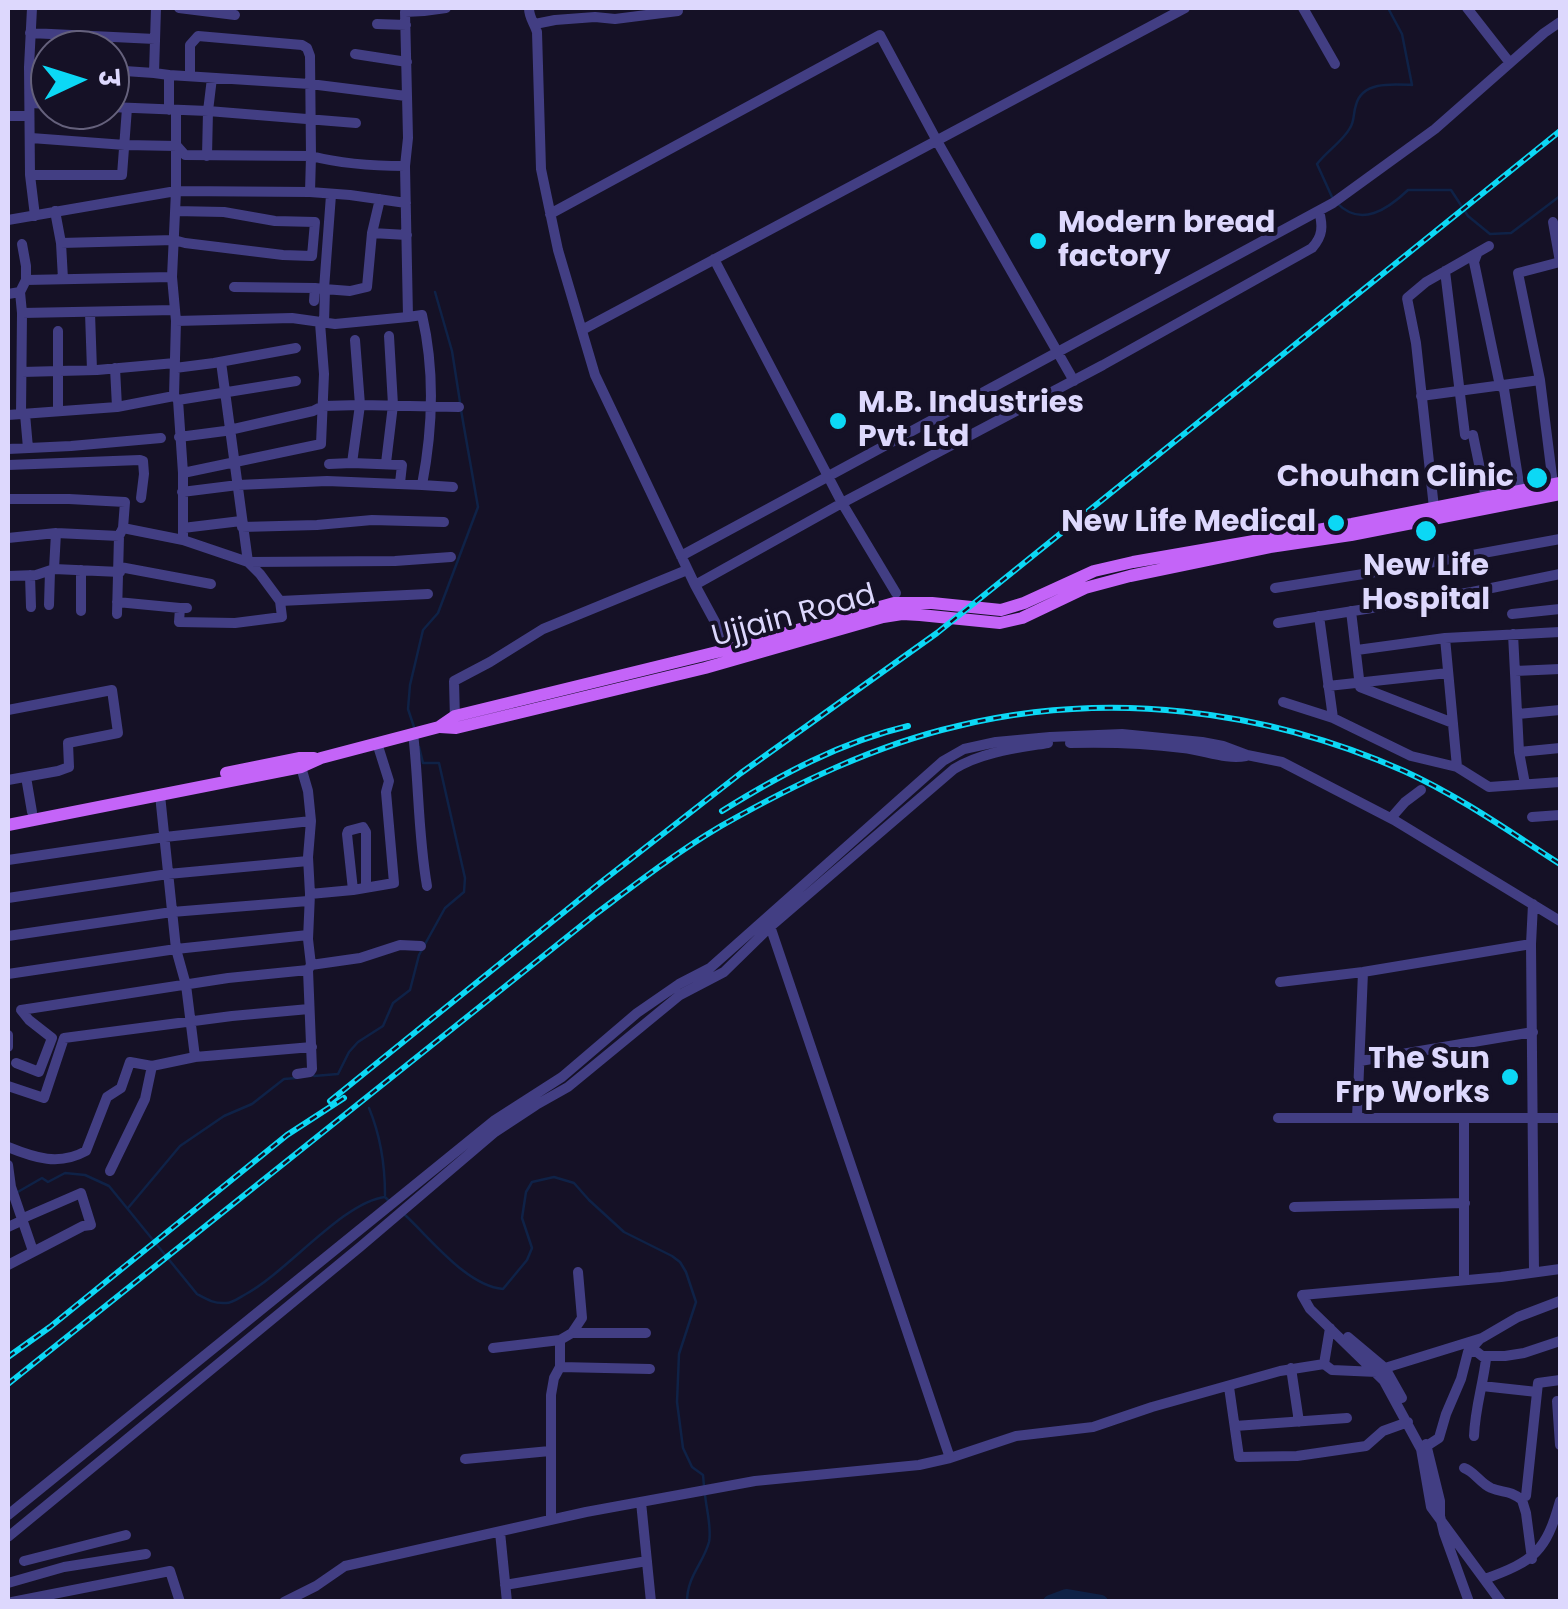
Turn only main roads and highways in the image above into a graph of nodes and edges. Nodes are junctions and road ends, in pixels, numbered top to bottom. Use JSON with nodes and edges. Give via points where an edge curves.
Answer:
{"nodes":[{"id":1,"x":1558,"y":487,"type":"edge"},
{"id":2,"x":1317,"y":535,"type":"junction"},
{"id":3,"x":1176,"y":559,"type":"junction"},
{"id":4,"x":463,"y":720,"type":"junction"},
{"id":5,"x":322,"y":758,"type":"junction"},
{"id":6,"x":8,"y":817,"type":"edge"},
{"id":7,"x":8,"y":826,"type":"edge"}],
"edges":[{"from":1,"to":2,"type":"main road","name":"Ujjain Road"},
{"from":1,"to":2,"type":"main road","name":"Ujjain Road"},
{"from":2,"to":3,"type":"main road","name":"Ujjain Road"},
{"from":2,"to":3,"type":"main road","name":"Ujjain Road","via":[[1290,533]]},
{"from":3,"to":4,"type":"main road","via":[[1094,572],[1013,608],[894,604]]},
{"from":3,"to":4,"type":"main road","name":"Ujjain Road","via":[[1000,623],[902,614],[684,673]]},
{"from":4,"to":5,"type":"main road"},
{"from":5,"to":6,"type":"main road"},
{"from":5,"to":7,"type":"main road"}]}
